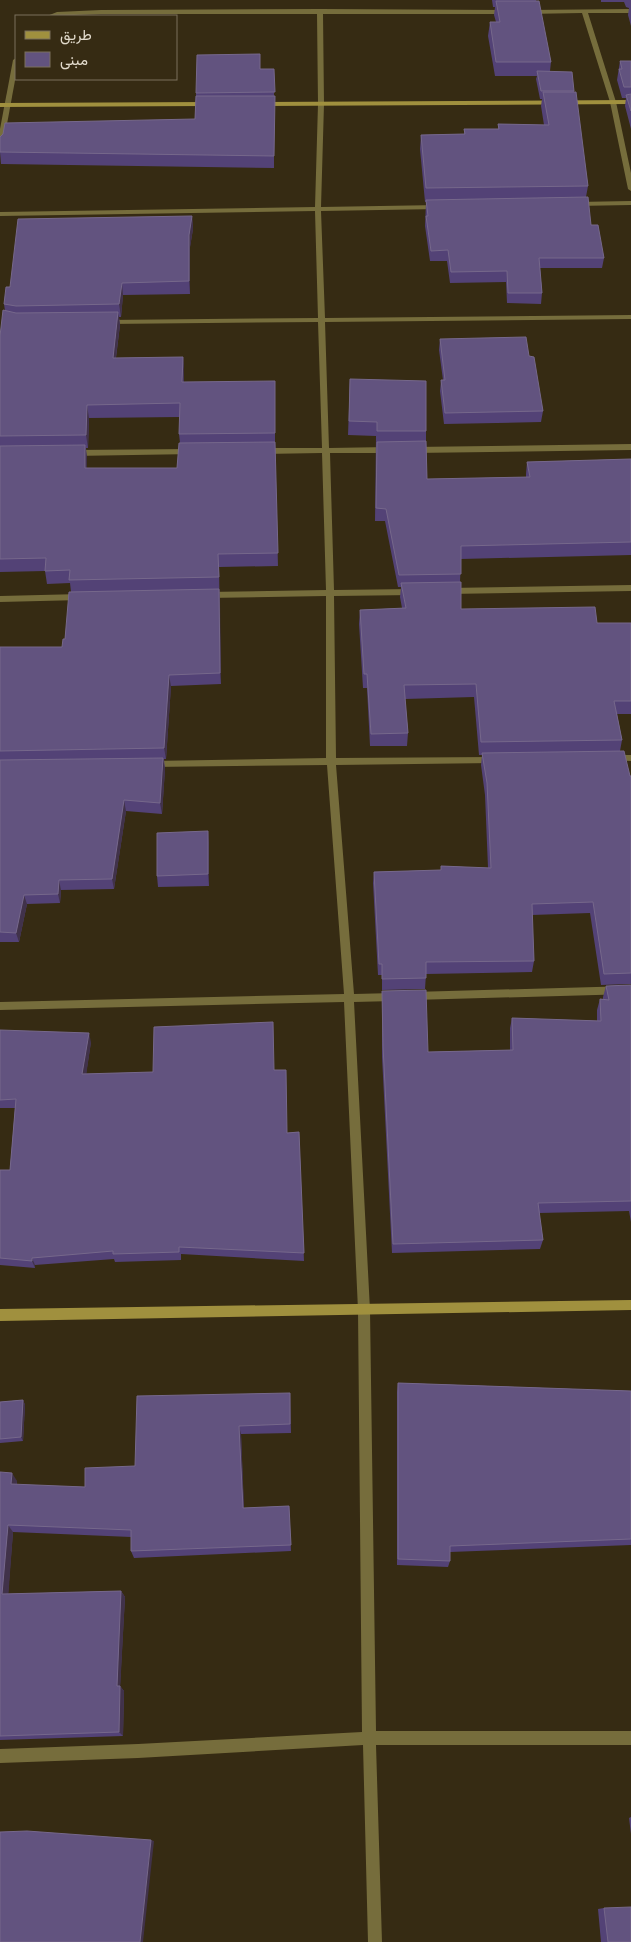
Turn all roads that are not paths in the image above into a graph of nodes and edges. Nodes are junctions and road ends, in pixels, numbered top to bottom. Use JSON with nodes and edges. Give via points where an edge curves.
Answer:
{"nodes":[{"id":1,"x":320,"y":11,"type":"junction"},
{"id":2,"x":631,"y":11,"type":"edge"},
{"id":3,"x":511,"y":12,"type":"edge"},
{"id":4,"x":520,"y":12,"type":"edge"},
{"id":5,"x":585,"y":12,"type":"junction"},
{"id":6,"x":54,"y":15,"type":"edge"},
{"id":7,"x":15,"y":64,"type":"edge"},
{"id":8,"x":613,"y":102,"type":"junction"},
{"id":9,"x":631,"y":102,"type":"edge"},
{"id":10,"x":213,"y":104,"type":"edge"},
{"id":11,"x":252,"y":104,"type":"edge"},
{"id":12,"x":321,"y":104,"type":"junction"},
{"id":13,"x":4,"y":105,"type":"edge"},
{"id":14,"x":0,"y":146,"type":"edge"},
{"id":15,"x":631,"y":189,"type":"edge"},
{"id":16,"x":631,"y":203,"type":"edge"},
{"id":17,"x":572,"y":204,"type":"edge"},
{"id":18,"x":445,"y":207,"type":"edge"},
{"id":19,"x":318,"y":209,"type":"junction"},
{"id":20,"x":0,"y":214,"type":"edge"},
{"id":21,"x":631,"y":317,"type":"edge"},
{"id":22,"x":322,"y":321,"type":"junction"},
{"id":23,"x":97,"y":322,"type":"edge"},
{"id":24,"x":631,"y":447,"type":"edge"},
{"id":25,"x":395,"y":450,"type":"edge"},
{"id":26,"x":405,"y":450,"type":"edge"},
{"id":27,"x":257,"y":451,"type":"edge"},
{"id":28,"x":326,"y":451,"type":"junction"},
{"id":29,"x":198,"y":452,"type":"edge"},
{"id":30,"x":59,"y":453,"type":"edge"},
{"id":31,"x":631,"y":588,"type":"edge"},
{"id":32,"x":427,"y":592,"type":"edge"},
{"id":33,"x":437,"y":592,"type":"edge"},
{"id":34,"x":330,"y":593,"type":"junction"},
{"id":35,"x":200,"y":595,"type":"edge"},
{"id":36,"x":90,"y":597,"type":"edge"},
{"id":37,"x":0,"y":599,"type":"edge"},
{"id":38,"x":602,"y":758,"type":"edge"},
{"id":39,"x":631,"y":758,"type":"edge"},
{"id":40,"x":505,"y":760,"type":"edge"},
{"id":41,"x":331,"y":762,"type":"junction"},
{"id":42,"x":136,"y":764,"type":"edge"},
{"id":43,"x":631,"y":990,"type":"edge"},
{"id":44,"x":349,"y":998,"type":"junction"},
{"id":45,"x":0,"y":1006,"type":"edge"},
{"id":46,"x":631,"y":1305,"type":"edge"},
{"id":47,"x":364,"y":1310,"type":"junction"},
{"id":48,"x":0,"y":1315,"type":"edge"},
{"id":49,"x":369,"y":1738,"type":"junction"},
{"id":50,"x":631,"y":1738,"type":"edge"},
{"id":51,"x":0,"y":1756,"type":"edge"},
{"id":52,"x":375,"y":1942,"type":"edge"}],
"edges":[{"from":1,"to":3,"type":"street","via":[[464,9]]},
{"from":1,"to":6,"type":"street"},
{"from":1,"to":12,"type":"street"},
{"from":2,"to":5,"type":"street"},
{"from":4,"to":5,"type":"street"},
{"from":5,"to":8,"type":"street"},
{"from":7,"to":13,"type":"street"},
{"from":8,"to":9,"type":"street"},
{"from":8,"to":12,"type":"street"},
{"from":8,"to":15,"type":"street"},
{"from":10,"to":13,"type":"street"},
{"from":11,"to":12,"type":"street"},
{"from":12,"to":19,"type":"street"},
{"from":13,"to":14,"type":"street"},
{"from":16,"to":17,"type":"street"},
{"from":18,"to":19,"type":"street"},
{"from":19,"to":20,"type":"street"},
{"from":19,"to":22,"type":"street"},
{"from":21,"to":22,"type":"street"},
{"from":22,"to":23,"type":"street"},
{"from":22,"to":28,"type":"street"},
{"from":24,"to":26,"type":"street"},
{"from":25,"to":28,"type":"street"},
{"from":27,"to":28,"type":"street"},
{"from":28,"to":34,"type":"street"},
{"from":29,"to":30,"type":"street"},
{"from":31,"to":33,"type":"street"},
{"from":32,"to":34,"type":"street"},
{"from":34,"to":35,"type":"street"},
{"from":34,"to":41,"type":"street"},
{"from":36,"to":37,"type":"street"},
{"from":38,"to":39,"type":"street"},
{"from":40,"to":41,"type":"street"},
{"from":41,"to":42,"type":"street"},
{"from":41,"to":44,"type":"street"},
{"from":43,"to":44,"type":"street"},
{"from":44,"to":45,"type":"street"},
{"from":44,"to":47,"type":"street"},
{"from":46,"to":47,"type":"street"},
{"from":47,"to":48,"type":"street"},
{"from":47,"to":49,"type":"street"},
{"from":49,"to":50,"type":"street"},
{"from":49,"to":51,"type":"street"},
{"from":49,"to":52,"type":"street"}]}
